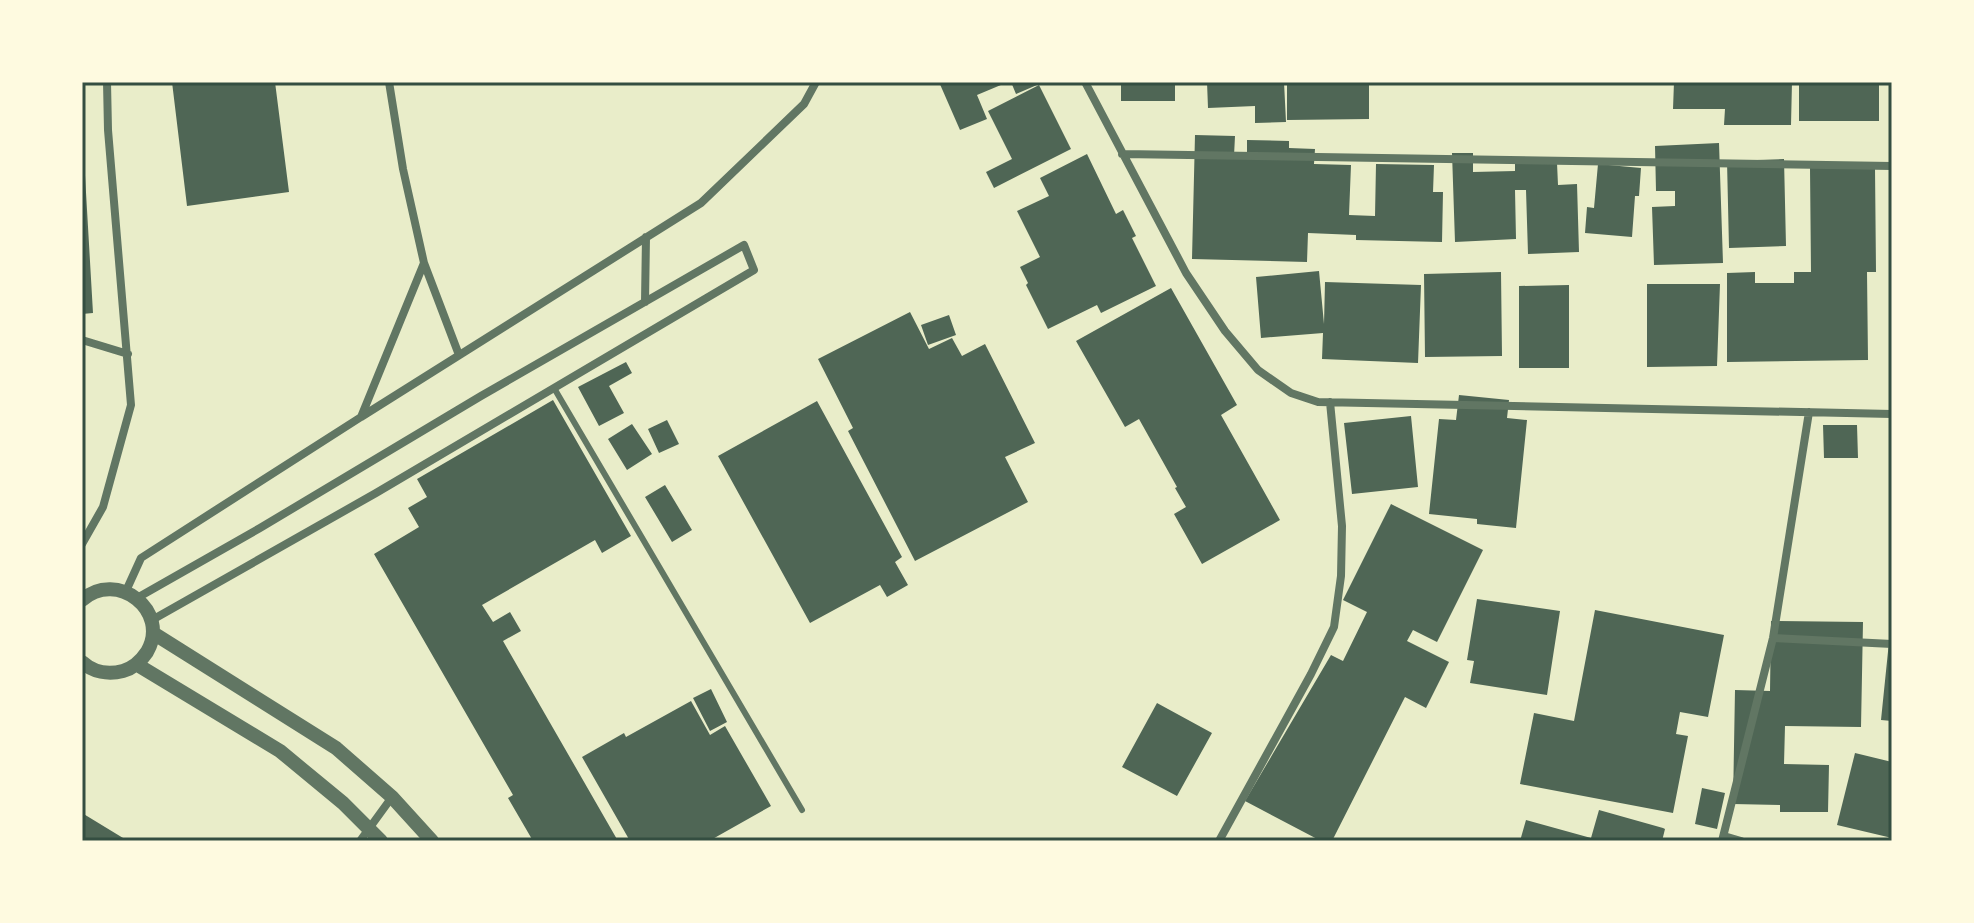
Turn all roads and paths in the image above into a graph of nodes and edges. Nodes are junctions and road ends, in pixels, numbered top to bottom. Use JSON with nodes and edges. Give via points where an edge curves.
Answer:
{"nodes":[{"id":1,"x":107,"y":82,"type":"edge"},
{"id":2,"x":389,"y":82,"type":"edge"},
{"id":3,"x":816,"y":82,"type":"edge"},
{"id":4,"x":1085,"y":82,"type":"edge"},
{"id":5,"x":1122,"y":154,"type":"junction"},
{"id":6,"x":1892,"y":166,"type":"edge"},
{"id":7,"x":646,"y":237,"type":"junction"},
{"id":8,"x":424,"y":263,"type":"junction"},
{"id":9,"x":645,"y":302,"type":"junction"},
{"id":10,"x":82,"y":340,"type":"edge"},
{"id":11,"x":128,"y":354,"type":"junction"},
{"id":12,"x":459,"y":355,"type":"junction"},
{"id":13,"x":554,"y":388,"type":"junction"},
{"id":14,"x":1330,"y":402,"type":"junction"},
{"id":15,"x":1809,"y":412,"type":"junction"},
{"id":16,"x":1892,"y":414,"type":"edge"},
{"id":17,"x":361,"y":417,"type":"junction"},
{"id":18,"x":82,"y":544,"type":"edge"},
{"id":19,"x":132,"y":594,"type":"junction"},
{"id":20,"x":84,"y":596,"type":"edge"},
{"id":21,"x":152,"y":626,"type":"junction"},
{"id":22,"x":1773,"y":638,"type":"junction"},
{"id":23,"x":1892,"y":644,"type":"edge"},
{"id":24,"x":82,"y":662,"type":"edge"},
{"id":25,"x":136,"y":664,"type":"junction"},
{"id":26,"x":392,"y":797,"type":"junction"},
{"id":27,"x":802,"y":810,"type":"dead end"},
{"id":28,"x":365,"y":835,"type":"edge"},
{"id":29,"x":1723,"y":839,"type":"edge"},
{"id":30,"x":381,"y":841,"type":"edge"},
{"id":31,"x":432,"y":841,"type":"edge"},
{"id":32,"x":1219,"y":841,"type":"edge"},
{"id":33,"x":1741,"y":841,"type":"edge"}],
"edges":[{"from":1,"to":11,"type":"street"},
{"from":2,"to":8,"type":"street"},
{"from":3,"to":7,"type":"street","via":[[804,104],[701,203]]},
{"from":4,"to":5,"type":"street"},
{"from":5,"to":6,"type":"street"},
{"from":5,"to":14,"type":"street","via":[[1186,273],[1225,331],[1258,370],[1291,393]]},
{"from":7,"to":9,"type":"street"},
{"from":7,"to":12,"type":"street"},
{"from":8,"to":12,"type":"street"},
{"from":8,"to":17,"type":"street"},
{"from":9,"to":13,"type":"street","via":[[744,245],[754,270]]},
{"from":9,"to":19,"type":"street","via":[[260,528]]},
{"from":10,"to":11,"type":"street"},
{"from":11,"to":18,"type":"street","via":[[131,405],[103,507]]},
{"from":12,"to":17,"type":"street"},
{"from":13,"to":21,"type":"street"},
{"from":13,"to":27,"type":"lane"},
{"from":14,"to":15,"type":"street"},
{"from":14,"to":32,"type":"street","via":[[1342,526],[1334,627]]},
{"from":15,"to":16,"type":"street"},
{"from":15,"to":22,"type":"street"},
{"from":17,"to":19,"type":"street","via":[[141,558]]},
{"from":19,"to":20,"type":"street","via":[[113,588]]},
{"from":19,"to":21,"type":"street","via":[[146,607]]},
{"from":21,"to":25,"type":"street","via":[[150,647]]},
{"from":21,"to":26,"type":"street","via":[[336,748]]},
{"from":22,"to":23,"type":"street"},
{"from":22,"to":29,"type":"street"},
{"from":24,"to":25,"type":"street","via":[[116,673]]},
{"from":25,"to":28,"type":"street","via":[[280,751],[343,803]]},
{"from":26,"to":28,"type":"street"},
{"from":26,"to":31,"type":"street"},
{"from":28,"to":30,"type":"street"},
{"from":29,"to":33,"type":"street"}]}
